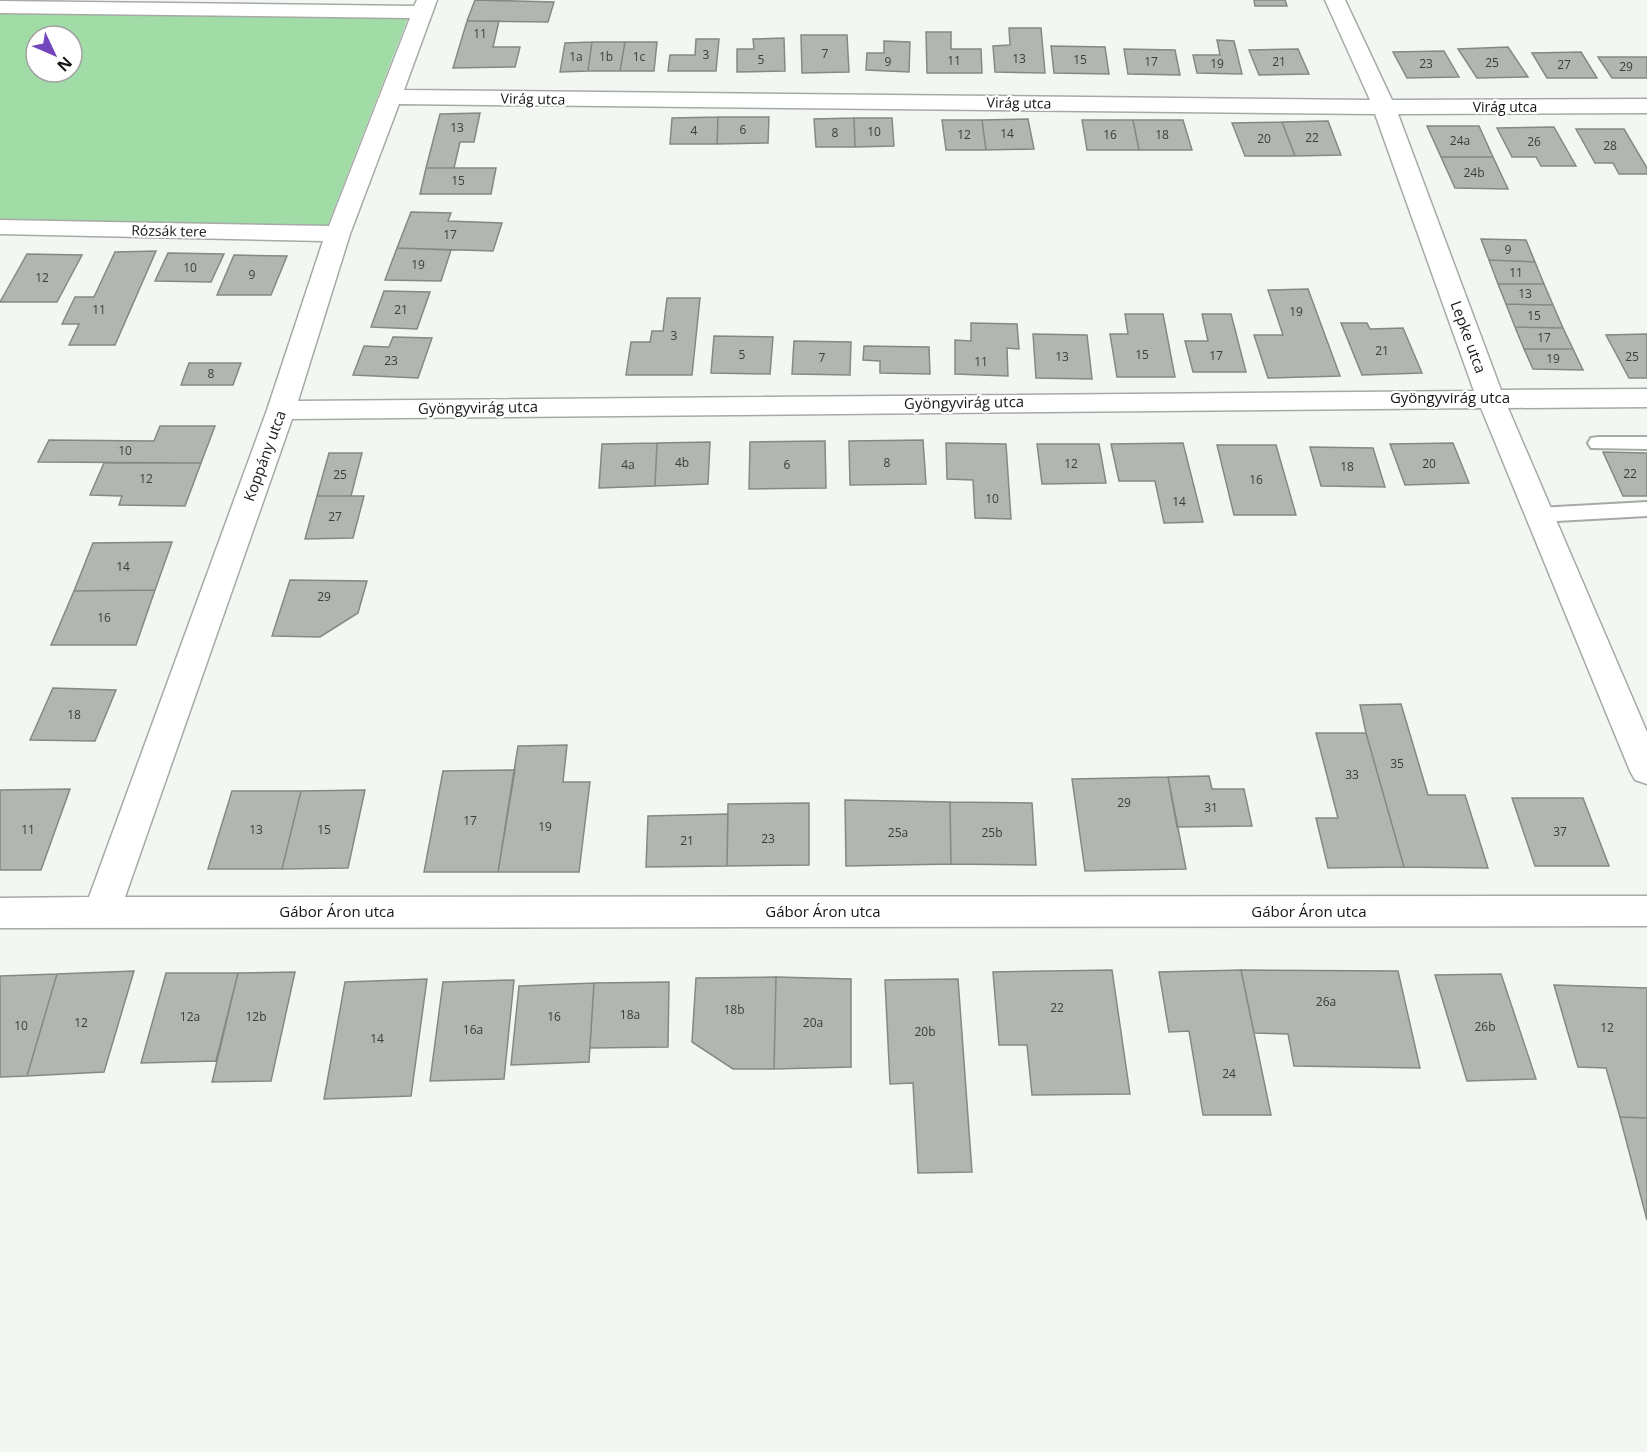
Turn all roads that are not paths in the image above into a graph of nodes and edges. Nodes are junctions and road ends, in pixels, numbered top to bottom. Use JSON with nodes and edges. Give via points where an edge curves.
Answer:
{"nodes":[{"id":1,"x":1335,"y":0,"type":"edge"},
{"id":2,"x":425,"y":6,"type":"edge"},
{"id":3,"x":0,"y":7,"type":"edge"},
{"id":4,"x":392,"y":97,"type":"junction"},
{"id":5,"x":1647,"y":106,"type":"edge"},
{"id":6,"x":1384,"y":107,"type":"junction"},
{"id":7,"x":0,"y":227,"type":"edge"},
{"id":8,"x":338,"y":234,"type":"junction"},
{"id":9,"x":1490,"y":398,"type":"junction"},
{"id":10,"x":1647,"y":399,"type":"edge"},
{"id":11,"x":281,"y":410,"type":"junction"},
{"id":12,"x":1598,"y":442,"type":"dead end"},
{"id":13,"x":1647,"y":443,"type":"edge"},
{"id":14,"x":1647,"y":509,"type":"edge"},
{"id":15,"x":1538,"y":515,"type":"junction"},
{"id":16,"x":1647,"y":771,"type":"edge"},
{"id":17,"x":102,"y":912,"type":"junction"},
{"id":18,"x":1647,"y":912,"type":"edge"},
{"id":19,"x":0,"y":913,"type":"edge"}],
"edges":[{"from":1,"to":6,"type":"street","name":"Lepke utca"},
{"from":2,"to":3,"type":"street"},
{"from":2,"to":4,"type":"street","name":"Koppány utca"},
{"from":4,"to":6,"type":"street","name":"Virág utca"},
{"from":4,"to":8,"type":"street","name":"Koppány utca"},
{"from":5,"to":6,"type":"street","name":"Virág utca"},
{"from":6,"to":9,"type":"street","name":"Lepke utca"},
{"from":7,"to":8,"type":"street","name":"Rózsák tere"},
{"from":8,"to":11,"type":"street","name":"Koppány utca"},
{"from":9,"to":10,"type":"street","name":"Gyöngyvirág utca"},
{"from":9,"to":11,"type":"street","name":"Gyöngyvirág utca"},
{"from":9,"to":15,"type":"street","name":"Lepke utca"},
{"from":11,"to":17,"type":"street","name":"Koppány utca"},
{"from":12,"to":13,"type":"lane"},
{"from":14,"to":15,"type":"lane"},
{"from":15,"to":16,"type":"street","name":"Lepke utca"},
{"from":17,"to":18,"type":"street","name":"Gábor Áron utca"},
{"from":17,"to":19,"type":"street","name":"Gábor Áron utca"}]}
